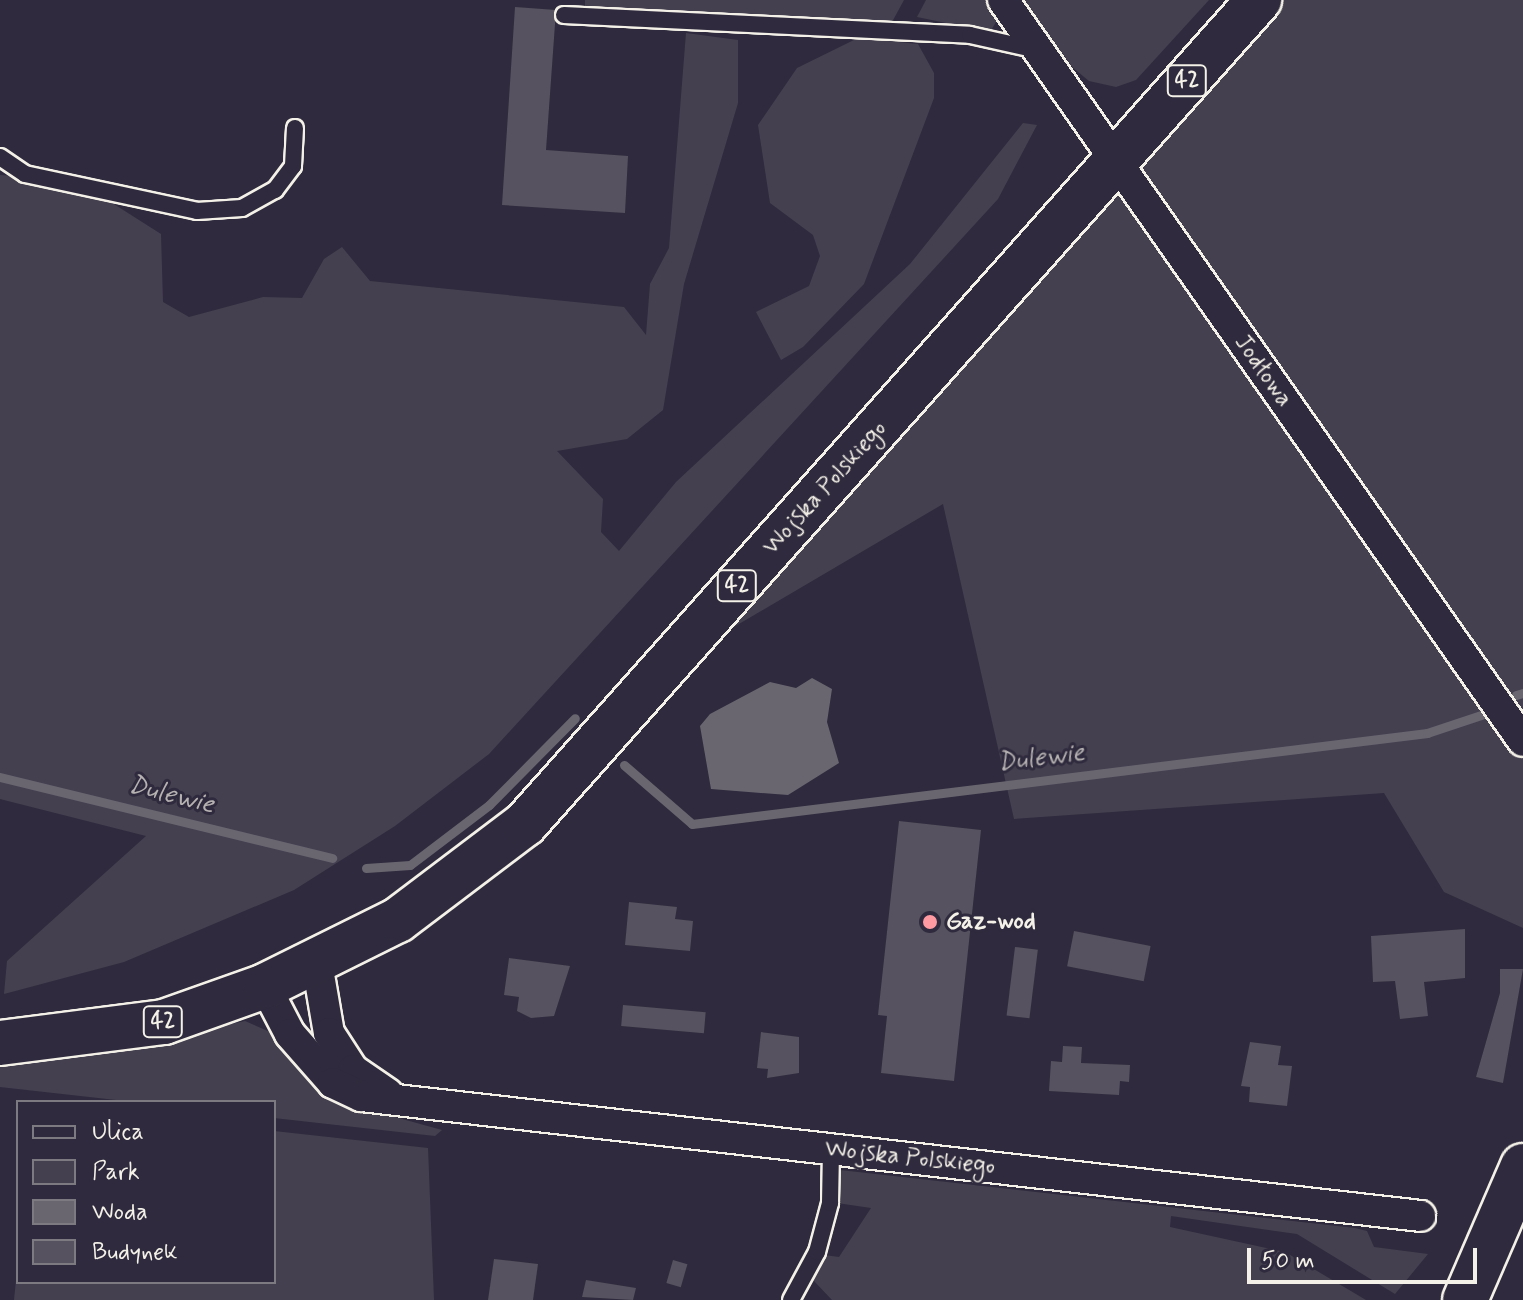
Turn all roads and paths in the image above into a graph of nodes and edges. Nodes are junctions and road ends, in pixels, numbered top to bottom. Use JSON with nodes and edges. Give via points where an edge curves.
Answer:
{"nodes":[{"id":1,"x":1003,"y":0,"type":"edge"},
{"id":2,"x":1259,"y":0,"type":"edge"},
{"id":3,"x":571,"y":10,"type":"edge"},
{"id":4,"x":1039,"y":51,"type":"junction"},
{"id":5,"x":295,"y":128,"type":"dead end"},
{"id":6,"x":0,"y":157,"type":"edge"},
{"id":7,"x":1116,"y":162,"type":"junction"},
{"id":8,"x":1523,"y":741,"type":"edge"},
{"id":9,"x":317,"y":963,"type":"junction"},
{"id":10,"x":265,"y":986,"type":"junction"},
{"id":11,"x":0,"y":1043,"type":"edge"},
{"id":12,"x":399,"y":1101,"type":"junction"},
{"id":13,"x":831,"y":1150,"type":"junction"},
{"id":14,"x":1523,"y":1166,"type":"edge"},
{"id":15,"x":1420,"y":1216,"type":"dead end"},
{"id":16,"x":791,"y":1300,"type":"edge"},
{"id":17,"x":1465,"y":1300,"type":"edge"}],
"edges":[{"from":1,"to":4,"type":"street","name":"Jodłowa"},
{"from":2,"to":7,"type":"main road","name":"Wojska Polskiego","number":"42"},
{"from":3,"to":4,"type":"lane","via":[[970,35]]},
{"from":4,"to":7,"type":"street","name":"Jodłowa"},
{"from":5,"to":6,"type":"lane","via":[[293,166],[275,190],[242,208],[197,211],[25,174]]},
{"from":7,"to":8,"type":"street","name":"Jodłowa"},
{"from":7,"to":9,"type":"main road","name":"Wojska Polskiego","number":"42","via":[[525,824],[398,920]]},
{"from":9,"to":10,"type":"main road","name":"Wojska Polskiego","number":"42"},
{"from":9,"to":12,"type":"street","name":"Wojska Polskiego","via":[[329,1033],[353,1070]]},
{"from":10,"to":11,"type":"main road","name":"Wojska Polskiego","number":"42","via":[[164,1022]]},
{"from":10,"to":12,"type":"street","name":"Wojska Polskiego","via":[[290,1034],[333,1083]]},
{"from":12,"to":13,"type":"street","name":"Wojska Polskiego"},
{"from":13,"to":15,"type":"street","name":"Wojska Polskiego"},
{"from":13,"to":16,"type":"lane","via":[[830,1203],[817,1252]]},
{"from":14,"to":17,"type":"main road"}]}
